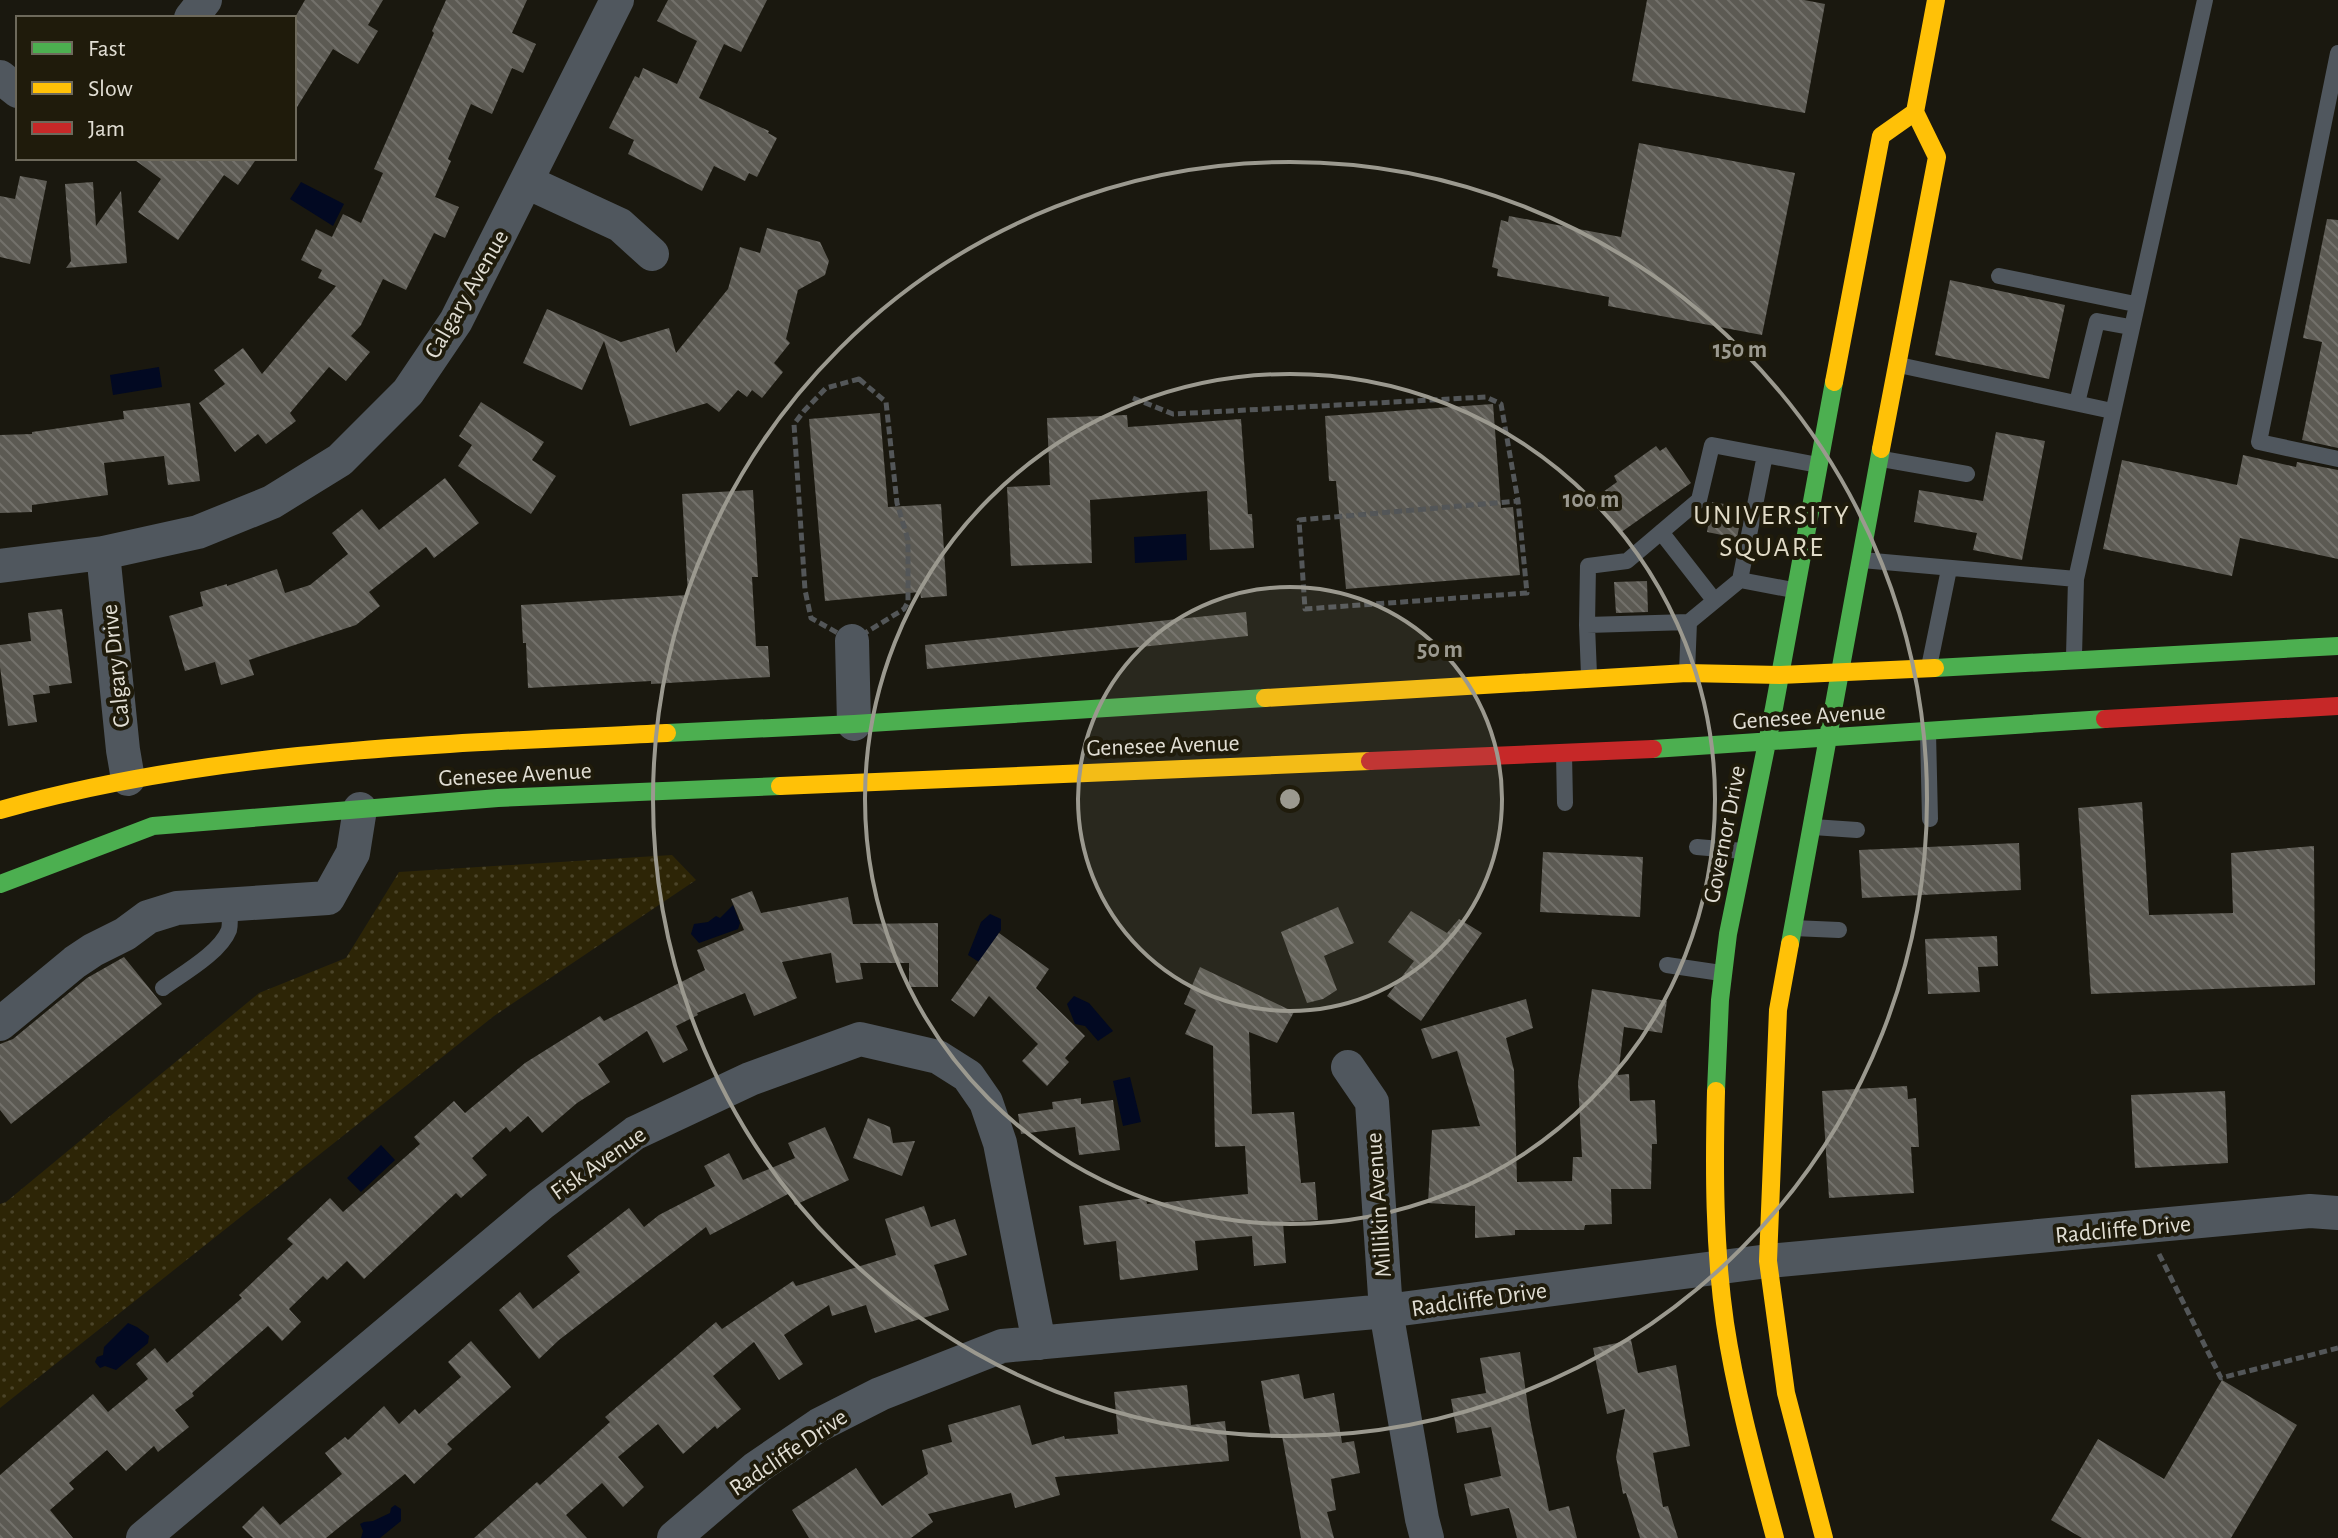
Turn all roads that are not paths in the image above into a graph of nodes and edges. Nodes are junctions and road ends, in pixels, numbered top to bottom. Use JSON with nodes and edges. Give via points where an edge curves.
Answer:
{"nodes":[{"id":1,"x":205,"y":0,"type":"edge"},
{"id":2,"x":617,"y":0,"type":"edge"},
{"id":3,"x":1936,"y":0,"type":"edge"},
{"id":4,"x":2205,"y":0,"type":"edge"},
{"id":5,"x":193,"y":16,"type":"edge"},
{"id":6,"x":2338,"y":53,"type":"edge"},
{"id":7,"x":0,"y":77,"type":"edge"},
{"id":8,"x":16,"y":89,"type":"edge"},
{"id":9,"x":1915,"y":112,"type":"junction"},
{"id":10,"x":527,"y":182,"type":"junction"},
{"id":11,"x":652,"y":254,"type":"dead end"},
{"id":12,"x":1999,"y":276,"type":"dead end"},
{"id":13,"x":2135,"y":304,"type":"junction"},
{"id":14,"x":2130,"y":327,"type":"junction"},
{"id":15,"x":1898,"y":365,"type":"junction"},
{"id":16,"x":2077,"y":403,"type":"junction"},
{"id":17,"x":2112,"y":411,"type":"junction"},
{"id":18,"x":1765,"y":455,"type":"junction"},
{"id":19,"x":1879,"y":459,"type":"junction"},
{"id":20,"x":2338,"y":459,"type":"edge"},
{"id":21,"x":1818,"y":465,"type":"junction"},
{"id":22,"x":1967,"y":474,"type":"dead end"},
{"id":23,"x":1661,"y":532,"type":"junction"},
{"id":24,"x":103,"y":553,"type":"junction"},
{"id":25,"x":1860,"y":560,"type":"junction"},
{"id":26,"x":0,"y":566,"type":"edge"},
{"id":27,"x":1949,"y":569,"type":"junction"},
{"id":28,"x":2076,"y":579,"type":"junction"},
{"id":29,"x":1740,"y":580,"type":"junction"},
{"id":30,"x":1795,"y":590,"type":"junction"},
{"id":31,"x":1714,"y":600,"type":"junction"},
{"id":32,"x":1689,"y":622,"type":"junction"},
{"id":33,"x":1587,"y":625,"type":"junction"},
{"id":34,"x":852,"y":641,"type":"dead end"},
{"id":35,"x":2338,"y":646,"type":"edge"},
{"id":36,"x":2074,"y":659,"type":"junction"},
{"id":37,"x":1929,"y":669,"type":"junction"},
{"id":38,"x":1687,"y":673,"type":"junction"},
{"id":39,"x":1840,"y":673,"type":"junction"},
{"id":40,"x":1780,"y":675,"type":"junction"},
{"id":41,"x":1589,"y":678,"type":"junction"},
{"id":42,"x":2338,"y":706,"type":"edge"},
{"id":43,"x":854,"y":724,"type":"junction"},
{"id":44,"x":1928,"y":731,"type":"junction"},
{"id":45,"x":1828,"y":739,"type":"junction"},
{"id":46,"x":1766,"y":742,"type":"junction"},
{"id":47,"x":1564,"y":752,"type":"junction"},
{"id":48,"x":128,"y":779,"type":"junction"},
{"id":49,"x":1565,"y":803,"type":"dead end"},
{"id":50,"x":360,"y":809,"type":"junction"},
{"id":51,"x":0,"y":810,"type":"edge"},
{"id":52,"x":1930,"y":819,"type":"dead end"},
{"id":53,"x":1811,"y":827,"type":"junction"},
{"id":54,"x":1857,"y":830,"type":"dead end"},
{"id":55,"x":1697,"y":847,"type":"dead end"},
{"id":56,"x":1743,"y":851,"type":"junction"},
{"id":57,"x":0,"y":884,"type":"edge"},
{"id":58,"x":229,"y":905,"type":"junction"},
{"id":59,"x":1792,"y":928,"type":"junction"},
{"id":60,"x":1839,"y":930,"type":"dead end"},
{"id":61,"x":1667,"y":965,"type":"dead end"},
{"id":62,"x":1723,"y":973,"type":"junction"},
{"id":63,"x":163,"y":988,"type":"dead end"},
{"id":64,"x":0,"y":1024,"type":"edge"},
{"id":65,"x":1348,"y":1067,"type":"dead end"},
{"id":66,"x":2338,"y":1213,"type":"edge"},
{"id":67,"x":1768,"y":1261,"type":"junction"},
{"id":68,"x":1720,"y":1267,"type":"junction"},
{"id":69,"x":1386,"y":1311,"type":"junction"},
{"id":70,"x":1039,"y":1343,"type":"junction"},
{"id":71,"x":143,"y":1538,"type":"edge"},
{"id":72,"x":674,"y":1538,"type":"edge"},
{"id":73,"x":1427,"y":1538,"type":"edge"},
{"id":74,"x":1775,"y":1538,"type":"edge"},
{"id":75,"x":1824,"y":1538,"type":"edge"}],
"edges":[{"from":1,"to":5,"type":"street"},
{"from":2,"to":10,"type":"street","name":"Calgary Avenue"},
{"from":3,"to":9,"type":"main road"},
{"from":4,"to":13,"type":"lane"},
{"from":6,"to":20,"type":"lane","via":[[2259,442]]},
{"from":7,"to":8,"type":"street"},
{"from":9,"to":15,"type":"main road","via":[[1937,157]]},
{"from":9,"to":21,"type":"main road","name":"Governor Drive","via":[[1881,136]]},
{"from":10,"to":11,"type":"street","via":[[620,225]]},
{"from":10,"to":24,"type":"street","name":"Calgary Avenue","via":[[456,321],[408,392],[340,460],[272,502],[198,532]]},
{"from":12,"to":13,"type":"lane"},
{"from":13,"to":14,"type":"lane"},
{"from":14,"to":16,"type":"lane","via":[[2097,321]]},
{"from":14,"to":17,"type":"lane"},
{"from":15,"to":16,"type":"lane"},
{"from":15,"to":19,"type":"main road"},
{"from":16,"to":17,"type":"lane"},
{"from":17,"to":28,"type":"lane"},
{"from":18,"to":21,"type":"lane"},
{"from":18,"to":23,"type":"lane","via":[[1712,445],[1699,500]]},
{"from":18,"to":29,"type":"lane"},
{"from":19,"to":22,"type":"lane"},
{"from":19,"to":25,"type":"main road"},
{"from":21,"to":30,"type":"main road","name":"Governor Drive"},
{"from":23,"to":31,"type":"lane"},
{"from":23,"to":33,"type":"lane","via":[[1627,561],[1588,566]]},
{"from":24,"to":26,"type":"street","name":"Calgary Avenue"},
{"from":24,"to":48,"type":"street","name":"Calgary Drive"},
{"from":25,"to":27,"type":"lane"},
{"from":25,"to":39,"type":"main road"},
{"from":27,"to":28,"type":"lane"},
{"from":27,"to":37,"type":"lane"},
{"from":28,"to":36,"type":"lane"},
{"from":29,"to":30,"type":"lane"},
{"from":29,"to":31,"type":"lane"},
{"from":30,"to":40,"type":"main road","name":"Governor Drive"},
{"from":31,"to":32,"type":"lane"},
{"from":32,"to":33,"type":"lane"},
{"from":32,"to":38,"type":"lane"},
{"from":33,"to":41,"type":"lane"},
{"from":34,"to":43,"type":"street"},
{"from":35,"to":36,"type":"main road","name":"Genesee Avenue"},
{"from":36,"to":37,"type":"main road","name":"Genesee Avenue"},
{"from":37,"to":39,"type":"main road","name":"Genesee Avenue"},
{"from":38,"to":40,"type":"main road","name":"Genesee Avenue"},
{"from":38,"to":41,"type":"main road","name":"Genesee Avenue"},
{"from":39,"to":40,"type":"main road","name":"Genesee Avenue"},
{"from":39,"to":45,"type":"main road"},
{"from":40,"to":46,"type":"main road","name":"Governor Drive"},
{"from":41,"to":43,"type":"main road","name":"Genesee Avenue"},
{"from":42,"to":44,"type":"main road","name":"Genesee Avenue"},
{"from":43,"to":48,"type":"main road","name":"Genesee Avenue","via":[[373,748]]},
{"from":44,"to":45,"type":"main road","name":"Genesee Avenue"},
{"from":44,"to":52,"type":"lane"},
{"from":45,"to":46,"type":"main road","name":"Genesee Avenue"},
{"from":45,"to":53,"type":"main road"},
{"from":46,"to":47,"type":"main road","name":"Genesee Avenue"},
{"from":46,"to":56,"type":"main road","name":"Governor Drive"},
{"from":47,"to":49,"type":"lane"},
{"from":47,"to":50,"type":"main road","name":"Genesee Avenue","via":[[498,798]]},
{"from":48,"to":51,"type":"main road","name":"Genesee Avenue"},
{"from":50,"to":57,"type":"main road","name":"Genesee Avenue","via":[[153,826]]},
{"from":50,"to":58,"type":"street","via":[[353,853],[328,898]]},
{"from":53,"to":54,"type":"lane"},
{"from":53,"to":59,"type":"main road"},
{"from":55,"to":56,"type":"lane"},
{"from":56,"to":62,"type":"main road","name":"Governor Drive"},
{"from":58,"to":63,"type":"lane","via":[[230,927],[224,938]]},
{"from":58,"to":64,"type":"street","via":[[177,908],[148,917],[75,962]]},
{"from":59,"to":60,"type":"lane"},
{"from":59,"to":67,"type":"main road","via":[[1778,1010]]},
{"from":61,"to":62,"type":"lane"},
{"from":62,"to":68,"type":"main road","name":"Governor Drive","via":[[1714,1147]]},
{"from":65,"to":69,"type":"street","name":"Millikin Avenue","via":[[1372,1102]]},
{"from":66,"to":67,"type":"street","name":"Radcliffe Drive","via":[[2310,1211]]},
{"from":67,"to":68,"type":"street","name":"Radcliffe Drive"},
{"from":67,"to":75,"type":"main road","via":[[1786,1393]]},
{"from":68,"to":69,"type":"street","name":"Radcliffe Drive"},
{"from":68,"to":74,"type":"main road","name":"Governor Drive","via":[[1731,1356]]},
{"from":69,"to":70,"type":"street","name":"Radcliffe Drive"},
{"from":69,"to":73,"type":"street","name":"Millikin Avenue"},
{"from":70,"to":71,"type":"street","name":"Fisk Avenue","via":[[1000,1143],[986,1102],[968,1076],[938,1057],[860,1039],[750,1079],[635,1133],[529,1214]]},
{"from":70,"to":72,"type":"street","name":"Radcliffe Drive","via":[[1002,1346],[880,1394],[819,1425],[756,1468]]}]}
